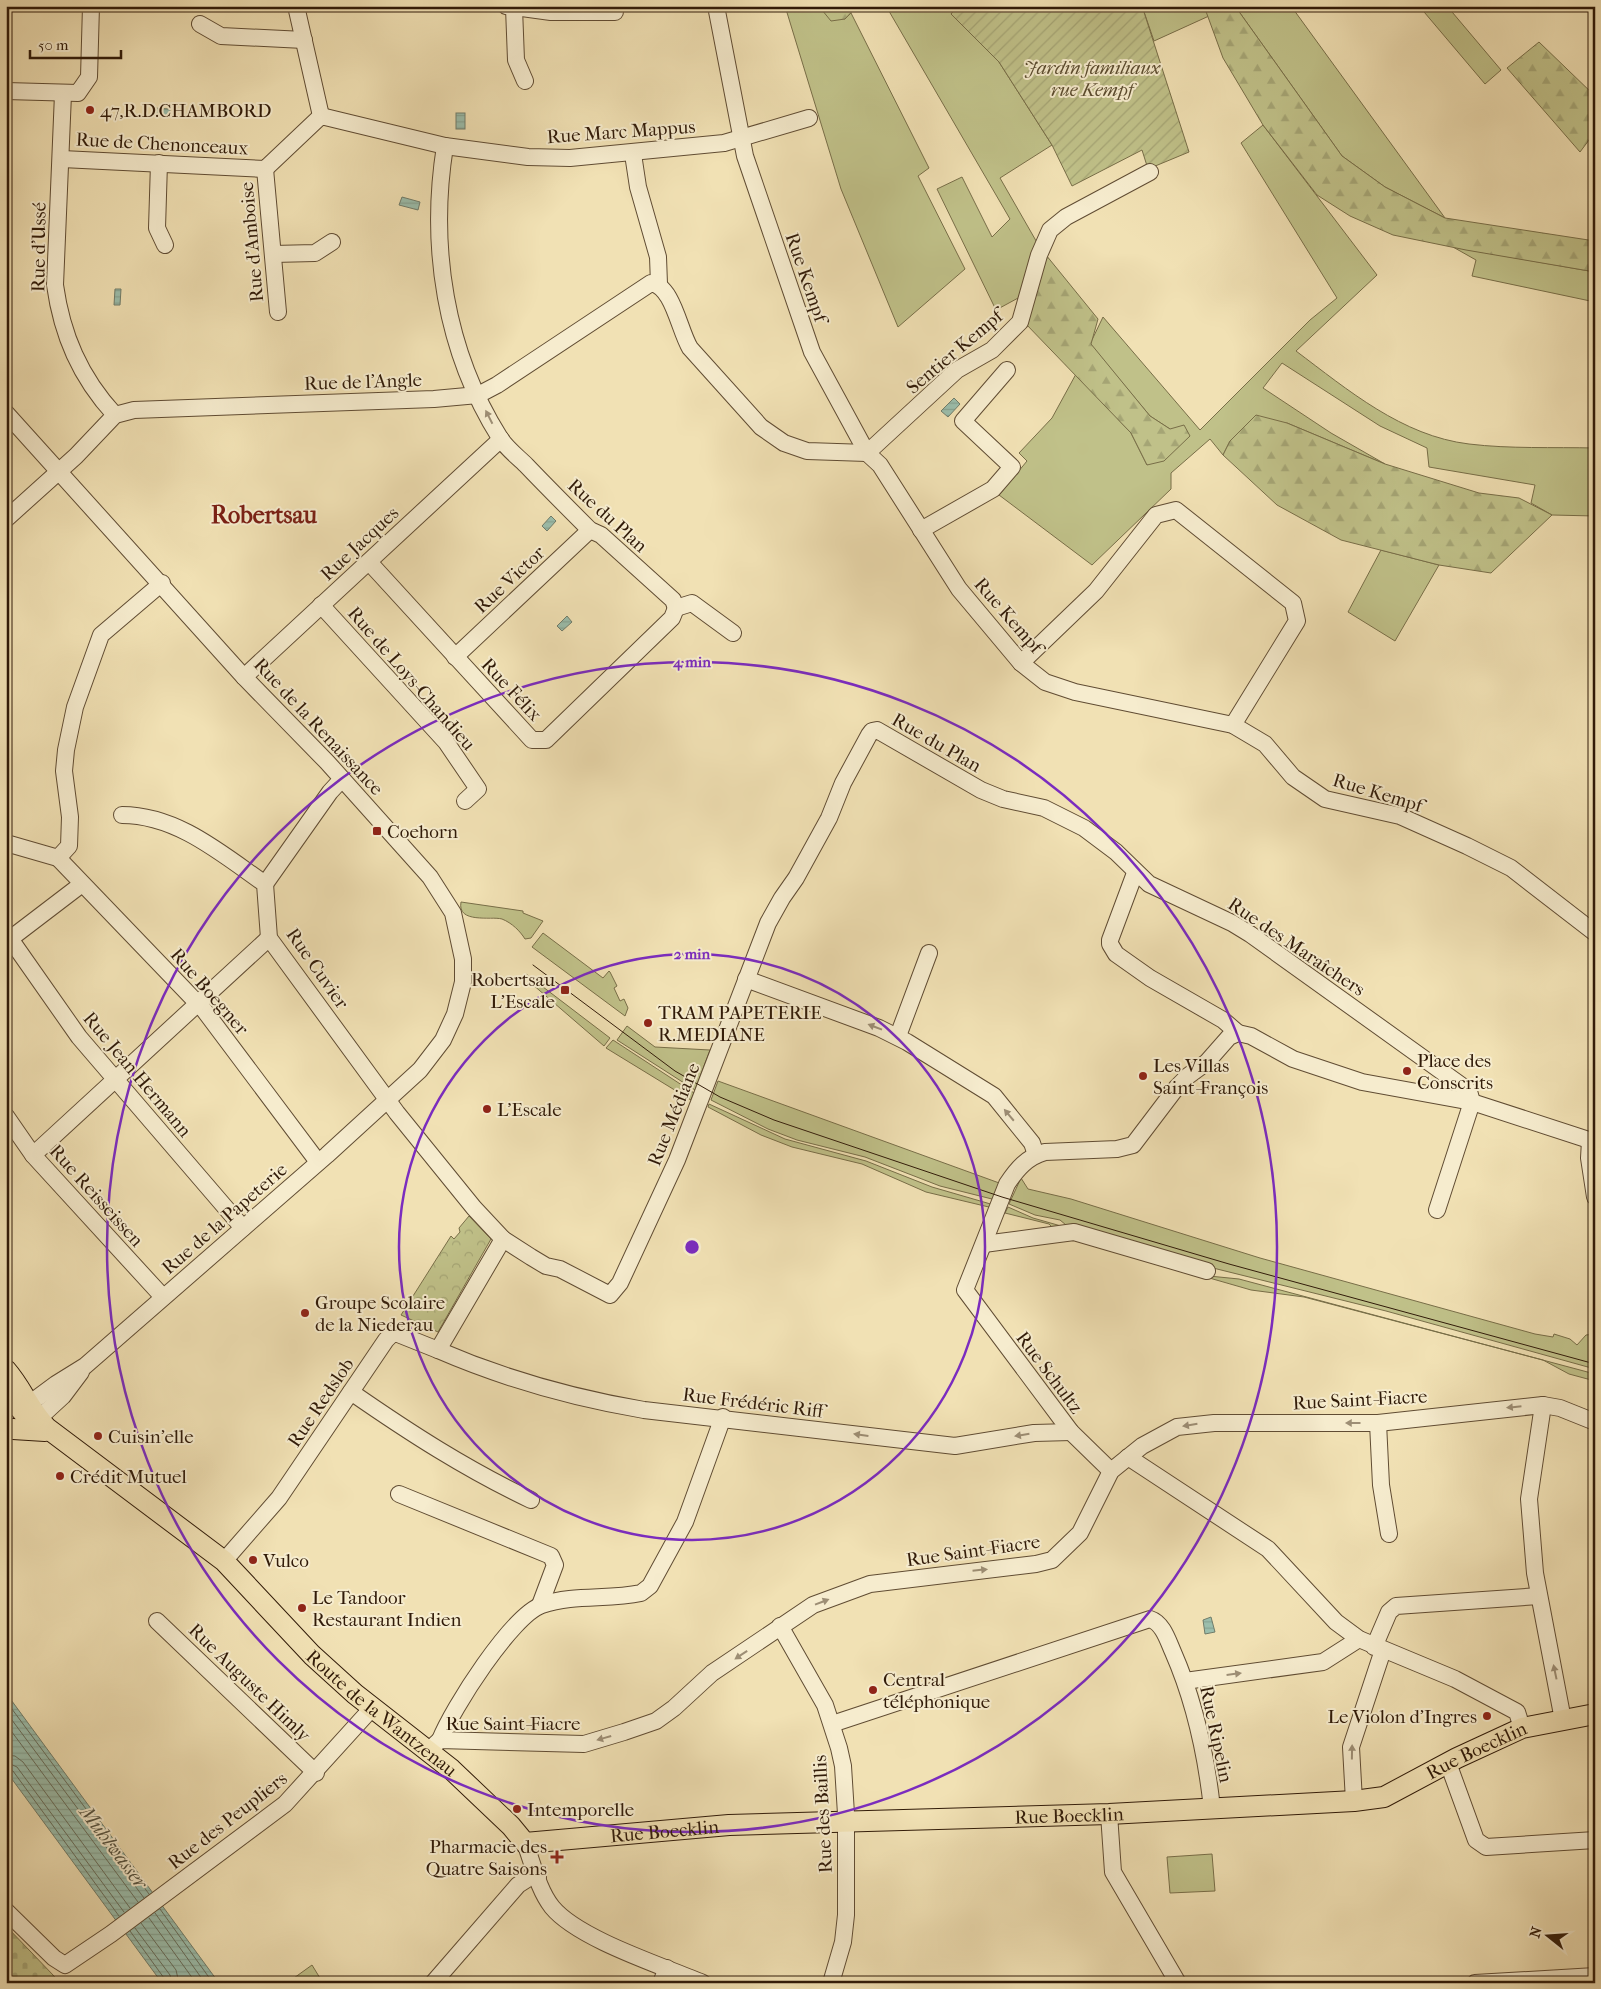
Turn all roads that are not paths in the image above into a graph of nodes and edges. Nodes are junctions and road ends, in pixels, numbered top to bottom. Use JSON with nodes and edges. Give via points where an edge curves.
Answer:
{"nodes":[{"id":1,"x":91,"y":6,"type":"edge"},
{"id":2,"x":296,"y":6,"type":"edge"},
{"id":3,"x":716,"y":6,"type":"edge"},
{"id":4,"x":510,"y":7,"type":"edge"},
{"id":5,"x":615,"y":12,"type":"dead end"},
{"id":6,"x":200,"y":24,"type":"dead end"},
{"id":7,"x":304,"y":40,"type":"junction"},
{"id":8,"x":524,"y":81,"type":"dead end"},
{"id":9,"x":6,"y":91,"type":"edge"},
{"id":10,"x":63,"y":94,"type":"junction"},
{"id":11,"x":321,"y":116,"type":"junction"},
{"id":12,"x":809,"y":118,"type":"dead end"},
{"id":13,"x":741,"y":140,"type":"junction"},
{"id":14,"x":445,"y":146,"type":"junction"},
{"id":15,"x":633,"y":154,"type":"junction"},
{"id":16,"x":62,"y":159,"type":"junction"},
{"id":17,"x":159,"y":163,"type":"junction"},
{"id":18,"x":265,"y":169,"type":"junction"},
{"id":19,"x":1150,"y":172,"type":"dead end"},
{"id":20,"x":332,"y":242,"type":"dead end"},
{"id":21,"x":165,"y":245,"type":"dead end"},
{"id":22,"x":273,"y":254,"type":"junction"},
{"id":23,"x":659,"y":284,"type":"junction"},
{"id":24,"x":278,"y":312,"type":"dead end"},
{"id":25,"x":1007,"y":370,"type":"dead end"},
{"id":26,"x":478,"y":395,"type":"junction"},
{"id":27,"x":6,"y":413,"type":"edge"},
{"id":28,"x":115,"y":415,"type":"junction"},
{"id":29,"x":501,"y":439,"type":"junction"},
{"id":30,"x":867,"y":453,"type":"junction"},
{"id":31,"x":60,"y":472,"type":"junction"},
{"id":32,"x":6,"y":519,"type":"edge"},
{"id":33,"x":590,"y":530,"type":"junction"},
{"id":34,"x":921,"y":530,"type":"junction"},
{"id":35,"x":368,"y":562,"type":"junction"},
{"id":36,"x":162,"y":583,"type":"junction"},
{"id":37,"x":321,"y":605,"type":"junction"},
{"id":38,"x":676,"y":608,"type":"junction"},
{"id":39,"x":733,"y":633,"type":"dead end"},
{"id":40,"x":454,"y":657,"type":"junction"},
{"id":41,"x":1021,"y":664,"type":"junction"},
{"id":42,"x":244,"y":677,"type":"junction"},
{"id":43,"x":1233,"y":725,"type":"junction"},
{"id":44,"x":872,"y":731,"type":"joint"},
{"id":45,"x":342,"y":779,"type":"junction"},
{"id":46,"x":982,"y":790,"type":"joint"},
{"id":47,"x":465,"y":801,"type":"dead end"},
{"id":48,"x":122,"y":815,"type":"dead end"},
{"id":49,"x":6,"y":843,"type":"edge"},
{"id":50,"x":58,"y":858,"type":"junction"},
{"id":51,"x":1135,"y":873,"type":"junction"},
{"id":52,"x":82,"y":884,"type":"junction"},
{"id":53,"x":265,"y":884,"type":"junction"},
{"id":54,"x":1595,"y":933,"type":"edge"},
{"id":55,"x":269,"y":938,"type":"junction"},
{"id":56,"x":9,"y":941,"type":"edge"},
{"id":57,"x":929,"y":953,"type":"dead end"},
{"id":58,"x":746,"y":979,"type":"junction"},
{"id":59,"x":197,"y":1003,"type":"junction"},
{"id":60,"x":1238,"y":1033,"type":"junction"},
{"id":61,"x":898,"y":1036,"type":"junction"},
{"id":62,"x":114,"y":1079,"type":"junction"},
{"id":63,"x":388,"y":1100,"type":"junction"},
{"id":64,"x":1472,"y":1102,"type":"junction"},
{"id":65,"x":6,"y":1116,"type":"edge"},
{"id":66,"x":1592,"y":1141,"type":"edge"},
{"id":67,"x":33,"y":1155,"type":"junction"},
{"id":68,"x":1036,"y":1155,"type":"junction"},
{"id":69,"x":318,"y":1162,"type":"junction"},
{"id":70,"x":1595,"y":1197,"type":"edge"},
{"id":71,"x":1437,"y":1210,"type":"dead end"},
{"id":72,"x":244,"y":1228,"type":"junction"},
{"id":73,"x":503,"y":1239,"type":"junction"},
{"id":74,"x":984,"y":1244,"type":"junction"},
{"id":75,"x":1208,"y":1271,"type":"dead end"},
{"id":76,"x":610,"y":1295,"type":"joint"},
{"id":77,"x":164,"y":1297,"type":"junction"},
{"id":78,"x":438,"y":1350,"type":"junction"},
{"id":79,"x":6,"y":1370,"type":"edge"},
{"id":80,"x":351,"y":1392,"type":"junction"},
{"id":81,"x":1543,"y":1405,"type":"junction"},
{"id":82,"x":26,"y":1411,"type":"edge"},
{"id":83,"x":723,"y":1417,"type":"junction"},
{"id":84,"x":1595,"y":1422,"type":"edge"},
{"id":85,"x":1378,"y":1423,"type":"junction"},
{"id":86,"x":1071,"y":1432,"type":"junction"},
{"id":87,"x":54,"y":1434,"type":"junction"},
{"id":88,"x":1128,"y":1457,"type":"junction"},
{"id":89,"x":1111,"y":1471,"type":"junction"},
{"id":90,"x":399,"y":1494,"type":"dead end"},
{"id":91,"x":531,"y":1500,"type":"dead end"},
{"id":92,"x":1389,"y":1534,"type":"dead end"},
{"id":93,"x":224,"y":1561,"type":"junction"},
{"id":94,"x":1539,"y":1596,"type":"junction"},
{"id":95,"x":540,"y":1606,"type":"junction"},
{"id":96,"x":157,"y":1621,"type":"dead end"},
{"id":97,"x":780,"y":1626,"type":"junction"},
{"id":98,"x":1359,"y":1639,"type":"junction"},
{"id":99,"x":1378,"y":1649,"type":"junction"},
{"id":100,"x":1185,"y":1680,"type":"junction"},
{"id":101,"x":373,"y":1708,"type":"junction"},
{"id":102,"x":1595,"y":1714,"type":"edge"},
{"id":103,"x":1563,"y":1720,"type":"junction"},
{"id":104,"x":832,"y":1724,"type":"junction"},
{"id":105,"x":1522,"y":1728,"type":"junction"},
{"id":106,"x":434,"y":1745,"type":"junction"},
{"id":107,"x":1448,"y":1763,"type":"junction"},
{"id":108,"x":316,"y":1773,"type":"junction"},
{"id":109,"x":1354,"y":1801,"type":"junction"},
{"id":110,"x":1212,"y":1808,"type":"junction"},
{"id":111,"x":1109,"y":1814,"type":"junction"},
{"id":112,"x":846,"y":1821,"type":"junction"},
{"id":113,"x":1590,"y":1841,"type":"edge"},
{"id":114,"x":525,"y":1843,"type":"junction"},
{"id":115,"x":538,"y":1877,"type":"junction"},
{"id":116,"x":6,"y":1911,"type":"edge"},
{"id":117,"x":664,"y":1975,"type":"edge"},
{"id":118,"x":1595,"y":1976,"type":"edge"},
{"id":119,"x":433,"y":1983,"type":"edge"},
{"id":120,"x":703,"y":1983,"type":"edge"},
{"id":121,"x":831,"y":1983,"type":"edge"},
{"id":122,"x":1178,"y":1983,"type":"edge"},
{"id":123,"x":1475,"y":1983,"type":"edge"}],
"edges":[{"from":1,"to":10,"type":"street","via":[[90,77],[78,93]]},
{"from":2,"to":7,"type":"street"},
{"from":3,"to":13,"type":"street","name":"Rue Kempf"},
{"from":4,"to":5,"type":"street","via":[[551,12]]},
{"from":4,"to":8,"type":"street","via":[[516,60]]},
{"from":6,"to":7,"type":"street","via":[[222,36]]},
{"from":7,"to":11,"type":"street"},
{"from":9,"to":10,"type":"street"},
{"from":10,"to":16,"type":"street","name":"Rue d'Ussé"},
{"from":11,"to":14,"type":"street"},
{"from":11,"to":18,"type":"street","name":"Rue de Chenonceaux"},
{"from":12,"to":13,"type":"street","name":"Rue Marc Mappus"},
{"from":13,"to":15,"type":"street","name":"Rue Marc Mappus"},
{"from":13,"to":30,"type":"street","name":"Rue Kempf","via":[[812,352]]},
{"from":14,"to":15,"type":"street","name":"Rue Marc Mappus","via":[[528,157]]},
{"from":14,"to":26,"type":"street","name":"Rue du Plan","via":[[438,201],[441,272],[448,312]]},
{"from":15,"to":23,"type":"street","via":[[638,186],[658,257]]},
{"from":16,"to":17,"type":"street","name":"Rue de Chenonceaux"},
{"from":16,"to":28,"type":"street","name":"Rue d'Ussé","via":[[54,285],[59,313],[81,368],[100,399]]},
{"from":17,"to":18,"type":"street","name":"Rue de Chenonceaux"},
{"from":17,"to":21,"type":"street","via":[[157,228]]},
{"from":18,"to":22,"type":"street","name":"Rue d'Amboise"},
{"from":19,"to":30,"type":"street","name":"Sentier Kempf","via":[[1066,217],[1050,230],[1039,255],[1020,322],[992,350],[957,370]]},
{"from":20,"to":22,"type":"street","via":[[315,253]]},
{"from":22,"to":24,"type":"street","name":"Rue d'Amboise"},
{"from":23,"to":26,"type":"street","name":"Rue de l'Angle","via":[[651,283],[637,290]]},
{"from":23,"to":30,"type":"street","via":[[665,290],[690,348],[773,437],[807,451]]},
{"from":25,"to":34,"type":"street","via":[[963,421],[1017,461],[993,489]]},
{"from":26,"to":28,"type":"street","name":"Rue de l'Angle","via":[[134,410]]},
{"from":29,"to":26,"type":"street","name":"Rue du Plan","one_way":true},
{"from":27,"to":31,"type":"street","name":"Rue de la Renaissance"},
{"from":28,"to":31,"type":"street"},
{"from":29,"to":33,"type":"street","name":"Rue du Plan"},
{"from":29,"to":35,"type":"street","name":"Rue Jacques"},
{"from":30,"to":34,"type":"street","name":"Rue Kempf","via":[[880,465]]},
{"from":31,"to":32,"type":"street"},
{"from":31,"to":36,"type":"street","name":"Rue de la Renaissance"},
{"from":33,"to":38,"type":"street","name":"Rue du Plan","via":[[601,535],[673,600]]},
{"from":33,"to":40,"type":"street","name":"Rue Victor"},
{"from":34,"to":41,"type":"street","name":"Rue Kempf","via":[[959,589]]},
{"from":35,"to":37,"type":"street","name":"Rue Jacques"},
{"from":35,"to":40,"type":"street","name":"Rue Félix"},
{"from":36,"to":42,"type":"street","name":"Rue de la Renaissance"},
{"from":36,"to":50,"type":"street","via":[[101,635],[75,707],[66,750],[64,770],[70,817],[69,846]]},
{"from":37,"to":42,"type":"street","name":"Rue Jacques"},
{"from":37,"to":47,"type":"street","name":"Rue de Loys-Chandieu","via":[[446,742],[478,789]]},
{"from":38,"to":39,"type":"street","via":[[692,603]]},
{"from":38,"to":40,"type":"street","name":"Rue Félix","via":[[672,618],[546,740],[532,740]]},
{"from":41,"to":43,"type":"street","name":"Rue Kempf","via":[[1045,682],[1075,692]]},
{"from":41,"to":43,"type":"street","via":[[1096,591],[1156,515],[1176,510],[1293,603],[1297,621]]},
{"from":42,"to":45,"type":"street","name":"Rue de la Renaissance"},
{"from":43,"to":54,"type":"street","name":"Rue Kempf","via":[[1265,744],[1293,777],[1325,799],[1400,816],[1493,859],[1511,868]]},
{"from":44,"to":46,"type":"street","name":"Rue du Plan","via":[[882,732]]},
{"from":44,"to":58,"type":"street","name":"Rue Médiane","via":[[843,783],[829,818],[768,923]]},
{"from":45,"to":53,"type":"street"},
{"from":45,"to":63,"type":"street","name":"Rue de la Renaissance","via":[[438,886],[453,913],[462,946],[463,982],[448,1031],[426,1063]]},
{"from":46,"to":51,"type":"street","name":"Rue des Maraîchers","via":[[1003,799],[1044,808],[1084,828],[1116,852]]},
{"from":48,"to":53,"type":"street","via":[[139,815],[180,828]]},
{"from":49,"to":50,"type":"street"},
{"from":50,"to":52,"type":"street","name":"Rue Boegner"},
{"from":51,"to":60,"type":"street","via":[[1110,940],[1112,949],[1150,978],[1224,1020]]},
{"from":51,"to":64,"type":"street","name":"Rue des Maraîchers","via":[[1149,884],[1250,934],[1469,1091]]},
{"from":52,"to":56,"type":"street"},
{"from":52,"to":59,"type":"street","name":"Rue Boegner"},
{"from":53,"to":55,"type":"street","name":"Rue Cuvier"},
{"from":55,"to":59,"type":"street"},
{"from":55,"to":63,"type":"street","name":"Rue Cuvier"},
{"from":56,"to":62,"type":"street","name":"Rue Jean Hermann"},
{"from":57,"to":61,"type":"street"},
{"from":61,"to":58,"type":"street","one_way":true},
{"from":58,"to":76,"type":"street","name":"Rue Médiane","via":[[677,1160],[620,1283]]},
{"from":59,"to":62,"type":"street"},
{"from":59,"to":69,"type":"street","name":"Rue Boegner"},
{"from":60,"to":64,"type":"street","via":[[1251,1036],[1298,1061],[1362,1082]]},
{"from":60,"to":68,"type":"street","via":[[1229,1037],[1177,1087],[1133,1145]]},
{"from":68,"to":61,"type":"street","one_way":true,"via":[[1032,1143],[994,1096]]},
{"from":62,"to":67,"type":"street"},
{"from":62,"to":72,"type":"street","name":"Rue Jean Hermann"},
{"from":63,"to":69,"type":"street","name":"Rue de la Papeterie"},
{"from":63,"to":73,"type":"street","name":"Rue Cuvier","via":[[442,1170]]},
{"from":64,"to":66,"type":"street"},
{"from":64,"to":71,"type":"street"},
{"from":65,"to":67,"type":"street","name":"Rue Reisseissen"},
{"from":66,"to":70,"type":"street","via":[[1589,1158]]},
{"from":67,"to":77,"type":"street","name":"Rue Reisseissen"},
{"from":68,"to":74,"type":"street","via":[[1017,1168],[1007,1184]]},
{"from":69,"to":72,"type":"street","name":"Rue de la Papeterie"},
{"from":72,"to":77,"type":"street","name":"Rue de la Papeterie"},
{"from":73,"to":76,"type":"street","name":"Rue Cuvier","via":[[546,1266],[560,1269]]},
{"from":73,"to":78,"type":"street"},
{"from":74,"to":75,"type":"street","via":[[1074,1232]]},
{"from":74,"to":86,"type":"street","name":"Rue Schultz","via":[[965,1290]]},
{"from":77,"to":82,"type":"street","name":"Rue de la Papeterie","via":[[85,1366]]},
{"from":78,"to":80,"type":"street","name":"Rue Redslob","via":[[392,1334]]},
{"from":78,"to":83,"type":"street","name":"Rue Frédéric Riff","via":[[520,1383],[594,1402]]},
{"from":79,"to":82,"type":"main road","name":"Route de la Wantzenau"},
{"from":80,"to":91,"type":"street","via":[[433,1448]]},
{"from":80,"to":93,"type":"street","name":"Rue Redslob","via":[[280,1498]]},
{"from":81,"to":84,"type":"street","name":"Rue Saint-Fiacre"},
{"from":81,"to":85,"type":"street","name":"Rue Saint-Fiacre","one_way":true},
{"from":81,"to":94,"type":"street","via":[[1530,1499]]},
{"from":82,"to":87,"type":"main road","name":"Route de la Wantzenau"},
{"from":82,"to":87,"type":"main road","via":[[29,1429]]},
{"from":86,"to":83,"type":"street","name":"Rue Frédéric Riff","one_way":true,"via":[[1034,1433],[955,1446]]},
{"from":83,"to":95,"type":"street","via":[[685,1522],[646,1591]]},
{"from":85,"to":88,"type":"street","name":"Rue Saint-Fiacre","one_way":true,"via":[[1196,1423],[1169,1430]]},
{"from":85,"to":92,"type":"street","via":[[1381,1484]]},
{"from":86,"to":89,"type":"street","name":"Rue Schultz"},
{"from":87,"to":93,"type":"main road","name":"Route de la Wantzenau"},
{"from":88,"to":89,"type":"street","name":"Rue Saint-Fiacre"},
{"from":88,"to":98,"type":"street","via":[[1268,1549],[1336,1622]]},
{"from":97,"to":89,"type":"street","name":"Rue Saint-Fiacre","one_way":true,"via":[[813,1605],[870,1584],[1052,1560],[1080,1534]]},
{"from":90,"to":95,"type":"street","via":[[551,1556],[555,1565]]},
{"from":93,"to":101,"type":"main road","name":"Route de la Wantzenau","via":[[312,1654]]},
{"from":94,"to":99,"type":"street","via":[[1396,1606],[1388,1612]]},
{"from":103,"to":94,"type":"street","one_way":true},
{"from":95,"to":106,"type":"street","via":[[528,1612],[499,1646]]},
{"from":96,"to":108,"type":"street","name":"Rue Auguste Himly"},
{"from":97,"to":104,"type":"street","name":"Rue des Baillis","via":[[817,1687]]},
{"from":97,"to":106,"type":"street","name":"Rue Saint-Fiacre","one_way":true,"via":[[712,1673],[656,1721],[584,1744]]},
{"from":98,"to":99,"type":"street"},
{"from":100,"to":98,"type":"street","one_way":true,"via":[[1323,1662]]},
{"from":99,"to":105,"type":"street","via":[[1455,1679],[1516,1712]]},
{"from":109,"to":99,"type":"street","one_way":true,"via":[[1351,1747]]},
{"from":100,"to":104,"type":"street","name":"Rue Ripelin","via":[[1160,1625],[1150,1619]]},
{"from":100,"to":110,"type":"street","name":"Rue Ripelin","via":[[1197,1720]]},
{"from":101,"to":106,"type":"main road","name":"Route de la Wantzenau"},
{"from":101,"to":108,"type":"street","name":"Rue des Peupliers"},
{"from":102,"to":103,"type":"main road","name":"Rue Boecklin"},
{"from":103,"to":105,"type":"main road","name":"Rue Boecklin"},
{"from":104,"to":112,"type":"street","name":"Rue des Baillis","via":[[843,1766]]},
{"from":105,"to":107,"type":"main road","name":"Rue Boecklin"},
{"from":106,"to":114,"type":"main road","name":"Route de la Wantzenau"},
{"from":107,"to":109,"type":"main road","name":"Rue Boecklin","via":[[1384,1797]]},
{"from":107,"to":113,"type":"street","via":[[1476,1840],[1486,1847]]},
{"from":108,"to":116,"type":"street","name":"Rue des Peupliers","via":[[285,1804],[65,1965]]},
{"from":109,"to":110,"type":"main road","name":"Rue Boecklin"},
{"from":110,"to":111,"type":"main road","name":"Rue Boecklin"},
{"from":111,"to":112,"type":"main road","name":"Rue Boecklin"},
{"from":111,"to":122,"type":"street","via":[[1113,1872]]},
{"from":112,"to":114,"type":"main road","name":"Rue Boecklin","via":[[729,1825]]},
{"from":112,"to":121,"type":"street","name":"Rue des Baillis","via":[[845,1928]]},
{"from":114,"to":115,"type":"street","name":"Route de la Wantzenau"},
{"from":115,"to":117,"type":"street","name":"Route de la Wantzenau","via":[[552,1906],[566,1921]]},
{"from":115,"to":119,"type":"street","via":[[518,1885]]},
{"from":117,"to":120,"type":"street","name":"Route de la Wantzenau"},
{"from":118,"to":123,"type":"street"}]}
